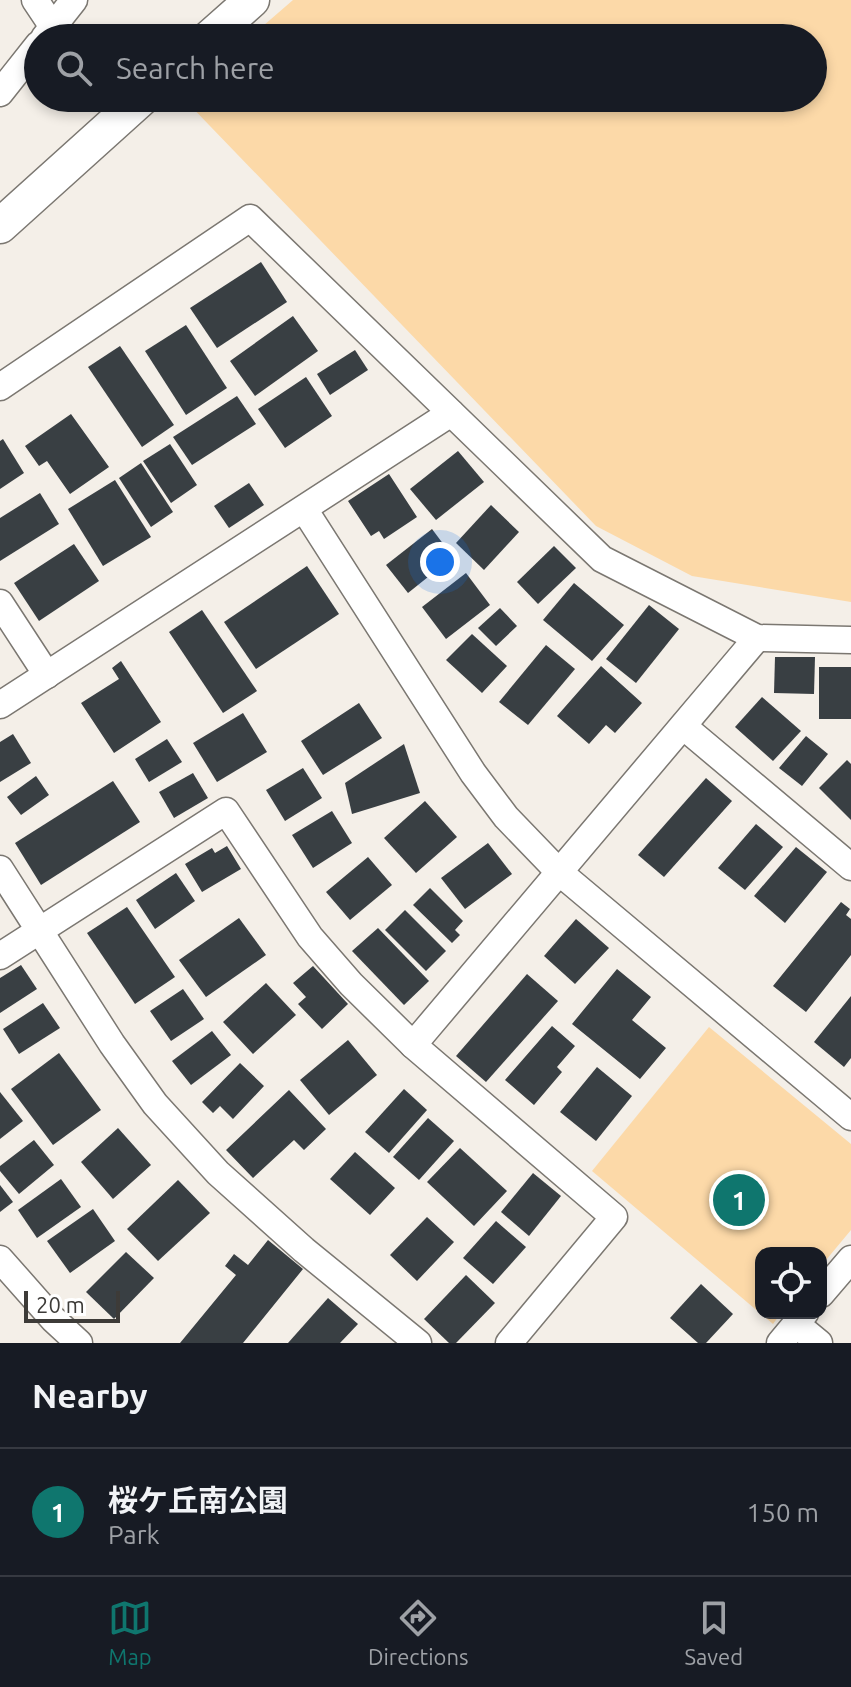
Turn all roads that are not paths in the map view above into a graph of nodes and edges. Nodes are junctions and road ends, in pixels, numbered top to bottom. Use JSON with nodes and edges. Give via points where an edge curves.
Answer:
{"nodes":[{"id":1,"x":35,"y":0,"type":"edge"},
{"id":2,"x":74,"y":0,"type":"edge"},
{"id":3,"x":252,"y":0,"type":"edge"},
{"id":4,"x":41,"y":24,"type":"edge"},
{"id":5,"x":55,"y":24,"type":"edge"},
{"id":6,"x":225,"y":24,"type":"edge"},
{"id":7,"x":24,"y":63,"type":"edge"},
{"id":8,"x":0,"y":93,"type":"edge"},
{"id":9,"x":126,"y":112,"type":"edge"},
{"id":10,"x":0,"y":226,"type":"edge"},
{"id":11,"x":0,"y":387,"type":"edge"},
{"id":12,"x":451,"y":413,"type":"junction"},
{"id":13,"x":304,"y":509,"type":"junction"},
{"id":14,"x":0,"y":603,"type":"edge"},
{"id":15,"x":757,"y":638,"type":"junction"},
{"id":16,"x":851,"y":640,"type":"edge"},
{"id":17,"x":47,"y":675,"type":"junction"},
{"id":18,"x":0,"y":705,"type":"edge"},
{"id":19,"x":683,"y":726,"type":"junction"},
{"id":20,"x":851,"y":867,"type":"edge"},
{"id":21,"x":0,"y":869,"type":"edge"},
{"id":22,"x":559,"y":872,"type":"junction"},
{"id":23,"x":40,"y":931,"type":"junction"},
{"id":24,"x":0,"y":956,"type":"edge"},
{"id":25,"x":413,"y":1045,"type":"junction"},
{"id":26,"x":851,"y":1117,"type":"edge"},
{"id":27,"x":0,"y":1259,"type":"edge"},
{"id":28,"x":851,"y":1259,"type":"edge"},
{"id":29,"x":827,"y":1287,"type":"edge"},
{"id":30,"x":794,"y":1327,"type":"edge"},
{"id":31,"x":79,"y":1343,"type":"edge"},
{"id":32,"x":418,"y":1343,"type":"edge"},
{"id":33,"x":509,"y":1343,"type":"edge"},
{"id":34,"x":819,"y":1343,"type":"edge"}],
"edges":[{"from":1,"to":4,"type":"street"},
{"from":2,"to":5,"type":"street"},
{"from":3,"to":6,"type":"street"},
{"from":7,"to":8,"type":"street"},
{"from":9,"to":10,"type":"street"},
{"from":11,"to":12,"type":"street","via":[[250,218]]},
{"from":12,"to":13,"type":"street"},
{"from":12,"to":15,"type":"street","via":[[602,559]]},
{"from":13,"to":17,"type":"street"},
{"from":13,"to":22,"type":"street","via":[[473,773]]},
{"from":14,"to":17,"type":"street"},
{"from":15,"to":16,"type":"street"},
{"from":15,"to":19,"type":"street"},
{"from":17,"to":18,"type":"street"},
{"from":19,"to":20,"type":"street"},
{"from":19,"to":22,"type":"street"},
{"from":21,"to":23,"type":"street"},
{"from":22,"to":25,"type":"street"},
{"from":22,"to":26,"type":"street"},
{"from":23,"to":24,"type":"street"},
{"from":23,"to":25,"type":"street","via":[[226,811],[310,937]]},
{"from":23,"to":32,"type":"street","via":[[155,1104],[218,1173]]},
{"from":25,"to":33,"type":"street","via":[[614,1217]]},
{"from":27,"to":31,"type":"street"},
{"from":28,"to":29,"type":"street"},
{"from":30,"to":34,"type":"street"}]}
